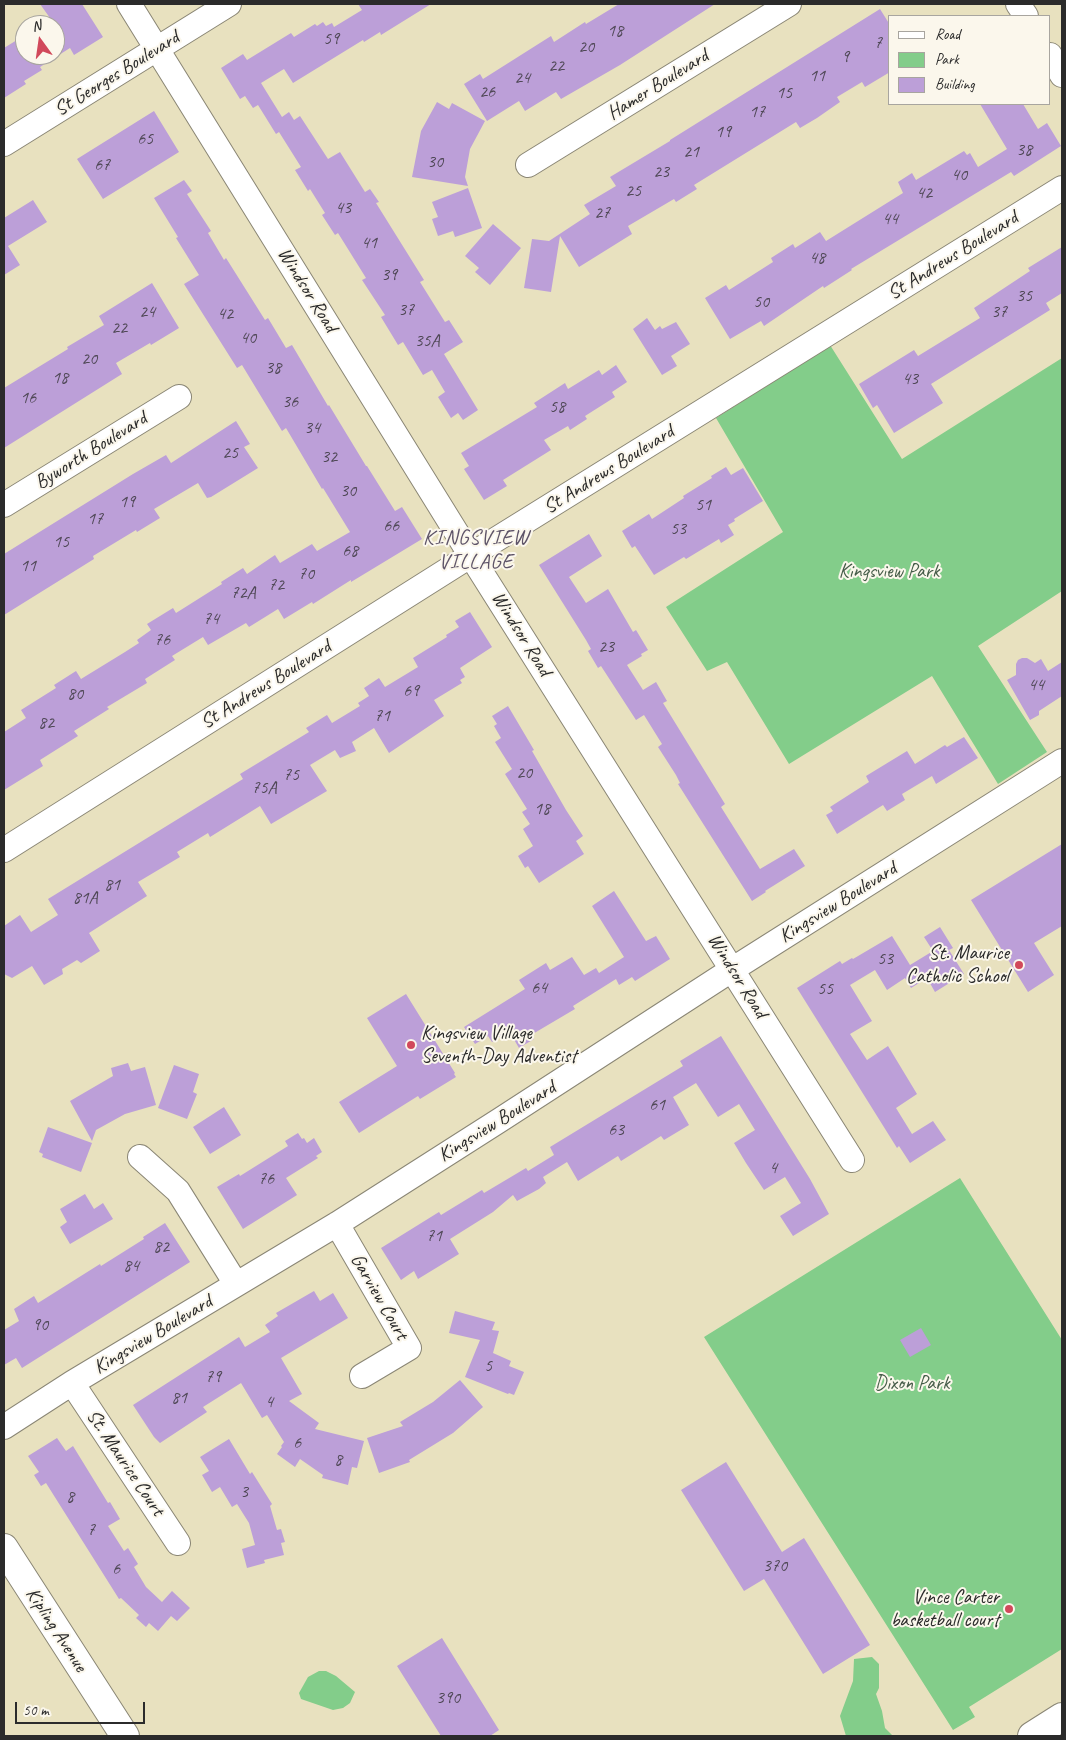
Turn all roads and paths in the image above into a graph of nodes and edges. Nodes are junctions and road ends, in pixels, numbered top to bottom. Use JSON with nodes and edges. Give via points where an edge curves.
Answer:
{"nodes":[{"id":1,"x":129,"y":4,"type":"edge"},
{"id":2,"x":229,"y":4,"type":"edge"},
{"id":3,"x":789,"y":4,"type":"edge"},
{"id":4,"x":1018,"y":4,"type":"edge"},
{"id":5,"x":1025,"y":15,"type":"edge"},
{"id":6,"x":157,"y":49,"type":"junction"},
{"id":7,"x":1051,"y":57,"type":"edge"},
{"id":8,"x":1062,"y":75,"type":"edge"},
{"id":9,"x":4,"y":144,"type":"edge"},
{"id":10,"x":528,"y":165,"type":"dead end"},
{"id":11,"x":1062,"y":188,"type":"edge"},
{"id":12,"x":179,"y":396,"type":"dead end"},
{"id":13,"x":4,"y":506,"type":"edge"},
{"id":14,"x":471,"y":556,"type":"junction"},
{"id":15,"x":1062,"y":761,"type":"edge"},
{"id":16,"x":4,"y":850,"type":"edge"},
{"id":17,"x":733,"y":969,"type":"junction"},
{"id":18,"x":140,"y":1157,"type":"dead end"},
{"id":19,"x":852,"y":1160,"type":"dead end"},
{"id":20,"x":337,"y":1224,"type":"junction"},
{"id":21,"x":236,"y":1284,"type":"junction"},
{"id":22,"x":362,"y":1376,"type":"dead end"},
{"id":23,"x":72,"y":1383,"type":"junction"},
{"id":24,"x":4,"y":1427,"type":"edge"},
{"id":25,"x":178,"y":1543,"type":"dead end"},
{"id":26,"x":4,"y":1548,"type":"edge"},
{"id":27,"x":1062,"y":1717,"type":"edge"},
{"id":28,"x":124,"y":1736,"type":"edge"},
{"id":29,"x":1032,"y":1736,"type":"edge"}],
"edges":[{"from":1,"to":6,"type":"street","name":"Windsor Road"},
{"from":2,"to":6,"type":"street","name":"St Georges Boulevard"},
{"from":3,"to":10,"type":"street","name":"Hamer Boulevard"},
{"from":4,"to":5,"type":"street"},
{"from":6,"to":9,"type":"street","name":"St Georges Boulevard"},
{"from":6,"to":14,"type":"street","name":"Windsor Road"},
{"from":7,"to":8,"type":"street"},
{"from":11,"to":14,"type":"street","name":"St Andrews Boulevard"},
{"from":12,"to":13,"type":"street","name":"Byworth Boulevard"},
{"from":14,"to":16,"type":"street","name":"St Andrews Boulevard"},
{"from":14,"to":17,"type":"street","name":"Windsor Road"},
{"from":15,"to":17,"type":"street","name":"Kingsview Boulevard"},
{"from":17,"to":19,"type":"street","name":"Windsor Road"},
{"from":17,"to":20,"type":"street","name":"Kingsview Boulevard"},
{"from":18,"to":21,"type":"street","via":[[178,1191]]},
{"from":20,"to":21,"type":"street","name":"Kingsview Boulevard"},
{"from":20,"to":22,"type":"street","name":"Garview Court","via":[[409,1348]]},
{"from":21,"to":23,"type":"street","name":"Kingsview Boulevard"},
{"from":23,"to":24,"type":"street","name":"Kingsview Boulevard"},
{"from":23,"to":25,"type":"street","name":"St. Maurice Court"},
{"from":26,"to":28,"type":"main road","name":"Kipling Avenue"},
{"from":27,"to":29,"type":"main road"}]}
